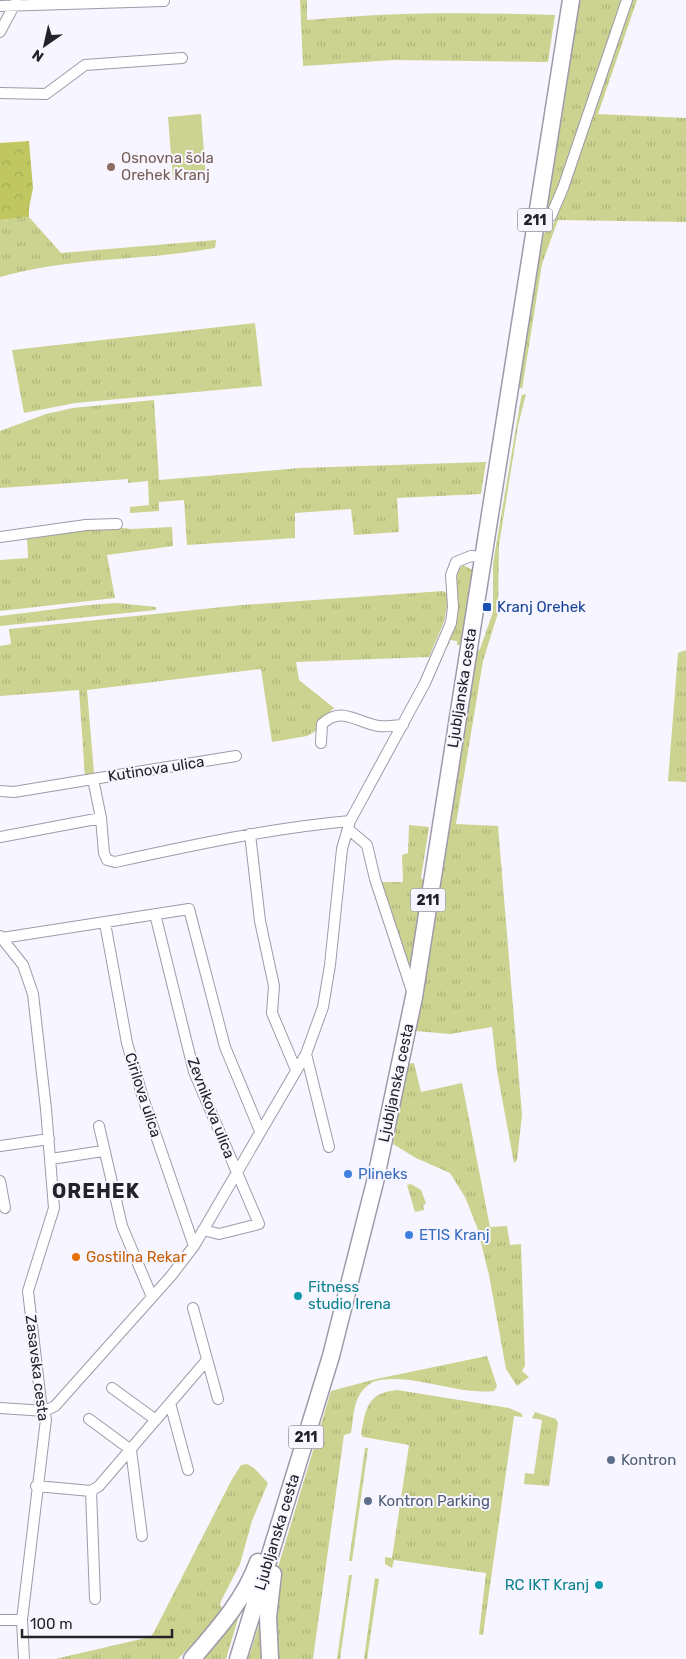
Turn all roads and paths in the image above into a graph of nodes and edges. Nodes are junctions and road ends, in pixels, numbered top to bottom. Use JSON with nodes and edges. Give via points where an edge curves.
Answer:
{"nodes":[{"id":1,"x":571,"y":0,"type":"edge"},
{"id":2,"x":627,"y":0,"type":"edge"},
{"id":3,"x":164,"y":1,"type":"edge"},
{"id":4,"x":16,"y":3,"type":"edge"},
{"id":5,"x":0,"y":6,"type":"edge"},
{"id":6,"x":0,"y":32,"type":"edge"},
{"id":7,"x":182,"y":58,"type":"dead end"},
{"id":8,"x":0,"y":93,"type":"edge"},
{"id":9,"x":534,"y":229,"type":"junction"},
{"id":10,"x":117,"y":524,"type":"dead end"},
{"id":11,"x":0,"y":537,"type":"edge"},
{"id":12,"x":483,"y":558,"type":"junction"},
{"id":13,"x":403,"y":725,"type":"junction"},
{"id":14,"x":321,"y":743,"type":"dead end"},
{"id":15,"x":236,"y":756,"type":"dead end"},
{"id":16,"x":93,"y":779,"type":"junction"},
{"id":17,"x":0,"y":791,"type":"edge"},
{"id":18,"x":101,"y":818,"type":"junction"},
{"id":19,"x":349,"y":825,"type":"junction"},
{"id":20,"x":250,"y":834,"type":"junction"},
{"id":21,"x":0,"y":837,"type":"edge"},
{"id":22,"x":155,"y":914,"type":"junction"},
{"id":23,"x":105,"y":922,"type":"junction"},
{"id":24,"x":1,"y":937,"type":"edge"},
{"id":25,"x":414,"y":997,"type":"junction"},
{"id":26,"x":306,"y":1054,"type":"junction"},
{"id":27,"x":296,"y":1070,"type":"junction"},
{"id":28,"x":99,"y":1126,"type":"dead end"},
{"id":29,"x":260,"y":1131,"type":"junction"},
{"id":30,"x":49,"y":1139,"type":"junction"},
{"id":31,"x":0,"y":1146,"type":"edge"},
{"id":32,"x":330,"y":1147,"type":"dead end"},
{"id":33,"x":103,"y":1150,"type":"junction"},
{"id":34,"x":51,"y":1159,"type":"junction"},
{"id":35,"x":237,"y":1171,"type":"junction"},
{"id":36,"x":0,"y":1181,"type":"edge"},
{"id":37,"x":5,"y":1208,"type":"dead end"},
{"id":38,"x":203,"y":1230,"type":"junction"},
{"id":39,"x":194,"y":1246,"type":"junction"},
{"id":40,"x":152,"y":1297,"type":"junction"},
{"id":41,"x":193,"y":1308,"type":"dead end"},
{"id":42,"x":207,"y":1360,"type":"junction"},
{"id":43,"x":112,"y":1388,"type":"dead end"},
{"id":44,"x":218,"y":1399,"type":"dead end"},
{"id":45,"x":170,"y":1403,"type":"junction"},
{"id":46,"x":0,"y":1408,"type":"edge"},
{"id":47,"x":45,"y":1411,"type":"junction"},
{"id":48,"x":89,"y":1419,"type":"dead end"},
{"id":49,"x":156,"y":1420,"type":"junction"},
{"id":50,"x":131,"y":1450,"type":"junction"},
{"id":51,"x":188,"y":1470,"type":"dead end"},
{"id":52,"x":36,"y":1486,"type":"junction"},
{"id":53,"x":91,"y":1491,"type":"junction"},
{"id":54,"x":280,"y":1518,"type":"junction"},
{"id":55,"x":142,"y":1536,"type":"dead end"},
{"id":56,"x":95,"y":1599,"type":"dead end"},
{"id":57,"x":0,"y":1620,"type":"edge"},
{"id":58,"x":22,"y":1620,"type":"junction"},
{"id":59,"x":24,"y":1659,"type":"edge"},
{"id":60,"x":192,"y":1659,"type":"edge"},
{"id":61,"x":238,"y":1659,"type":"edge"},
{"id":62,"x":270,"y":1659,"type":"edge"}],
"edges":[{"from":1,"to":9,"type":"main road","number":"211"},
{"from":2,"to":9,"type":"street","via":[[563,188],[551,216]]},
{"from":3,"to":4,"type":"street"},
{"from":4,"to":5,"type":"street"},
{"from":4,"to":6,"type":"street"},
{"from":7,"to":8,"type":"street","via":[[84,65],[46,94]]},
{"from":9,"to":12,"type":"main road","name":"Ljubljanska cesta","number":"211"},
{"from":10,"to":11,"type":"street"},
{"from":12,"to":13,"type":"street","name":"Ljubljanska cesta","via":[[471,556],[456,562],[452,575],[451,623]]},
{"from":12,"to":25,"type":"main road","name":"Ljubljanska cesta","number":"211"},
{"from":13,"to":14,"type":"street","via":[[379,726],[340,714],[322,724]]},
{"from":13,"to":19,"type":"street","name":"Ljubljanska cesta"},
{"from":15,"to":16,"type":"street","name":"Kutinova ulica"},
{"from":16,"to":17,"type":"street","via":[[14,792]]},
{"from":16,"to":18,"type":"street","name":"Kutinova ulica"},
{"from":18,"to":20,"type":"street","name":"Kutinova ulica","via":[[104,853],[107,860],[114,862]]},
{"from":18,"to":21,"type":"street"},
{"from":19,"to":20,"type":"street","name":"Kutinova ulica","via":[[307,824]]},
{"from":19,"to":25,"type":"street","via":[[367,845]]},
{"from":19,"to":26,"type":"street","name":"Ljubljanska cesta","via":[[342,849],[324,999]]},
{"from":20,"to":27,"type":"street","via":[[260,921],[274,986],[272,1013]]},
{"from":22,"to":23,"type":"street"},
{"from":22,"to":29,"type":"street","via":[[189,909],[225,1047]]},
{"from":22,"to":35,"type":"street","name":"Zevnikova ulica","via":[[194,1072]]},
{"from":23,"to":24,"type":"street"},
{"from":23,"to":39,"type":"street","name":"Cirilova ulica","via":[[127,1043]]},
{"from":24,"to":30,"type":"street","name":"Zasavska cesta","via":[[23,965],[33,994]]},
{"from":25,"to":54,"type":"main road","name":"Ljubljanska cesta","number":"211","via":[[375,1182],[345,1301]]},
{"from":26,"to":27,"type":"street"},
{"from":26,"to":32,"type":"street"},
{"from":27,"to":29,"type":"street"},
{"from":28,"to":33,"type":"street"},
{"from":29,"to":35,"type":"street","name":"Zevnikova ulica"},
{"from":30,"to":31,"type":"street"},
{"from":30,"to":34,"type":"street","name":"Zasavska cesta"},
{"from":33,"to":34,"type":"street"},
{"from":33,"to":40,"type":"street","via":[[122,1226]]},
{"from":34,"to":47,"type":"street","name":"Zasavska cesta","via":[[54,1208],[28,1291]]},
{"from":35,"to":38,"type":"street"},
{"from":35,"to":38,"type":"street","via":[[260,1224],[219,1234]]},
{"from":36,"to":37,"type":"street"},
{"from":38,"to":39,"type":"street"},
{"from":39,"to":40,"type":"street"},
{"from":40,"to":47,"type":"street","via":[[55,1406]]},
{"from":41,"to":42,"type":"street"},
{"from":42,"to":44,"type":"street"},
{"from":42,"to":45,"type":"street"},
{"from":43,"to":49,"type":"street"},
{"from":45,"to":49,"type":"street"},
{"from":45,"to":51,"type":"street"},
{"from":46,"to":47,"type":"street"},
{"from":47,"to":52,"type":"street","name":"Zasavska cesta"},
{"from":48,"to":50,"type":"street"},
{"from":49,"to":50,"type":"street"},
{"from":50,"to":53,"type":"street"},
{"from":50,"to":55,"type":"street"},
{"from":52,"to":53,"type":"street"},
{"from":52,"to":58,"type":"street","name":"Zasavska cesta"},
{"from":53,"to":56,"type":"street"},
{"from":54,"to":60,"type":"main road","number":"211","via":[[266,1538],[256,1568],[239,1598]]},
{"from":54,"to":61,"type":"main road","name":"Ljubljanska cesta","number":"211"},
{"from":54,"to":62,"type":"main road","number":"211","via":[[283,1538],[269,1593]]},
{"from":57,"to":58,"type":"street"},
{"from":58,"to":59,"type":"street","name":"Zasavska cesta"}]}
